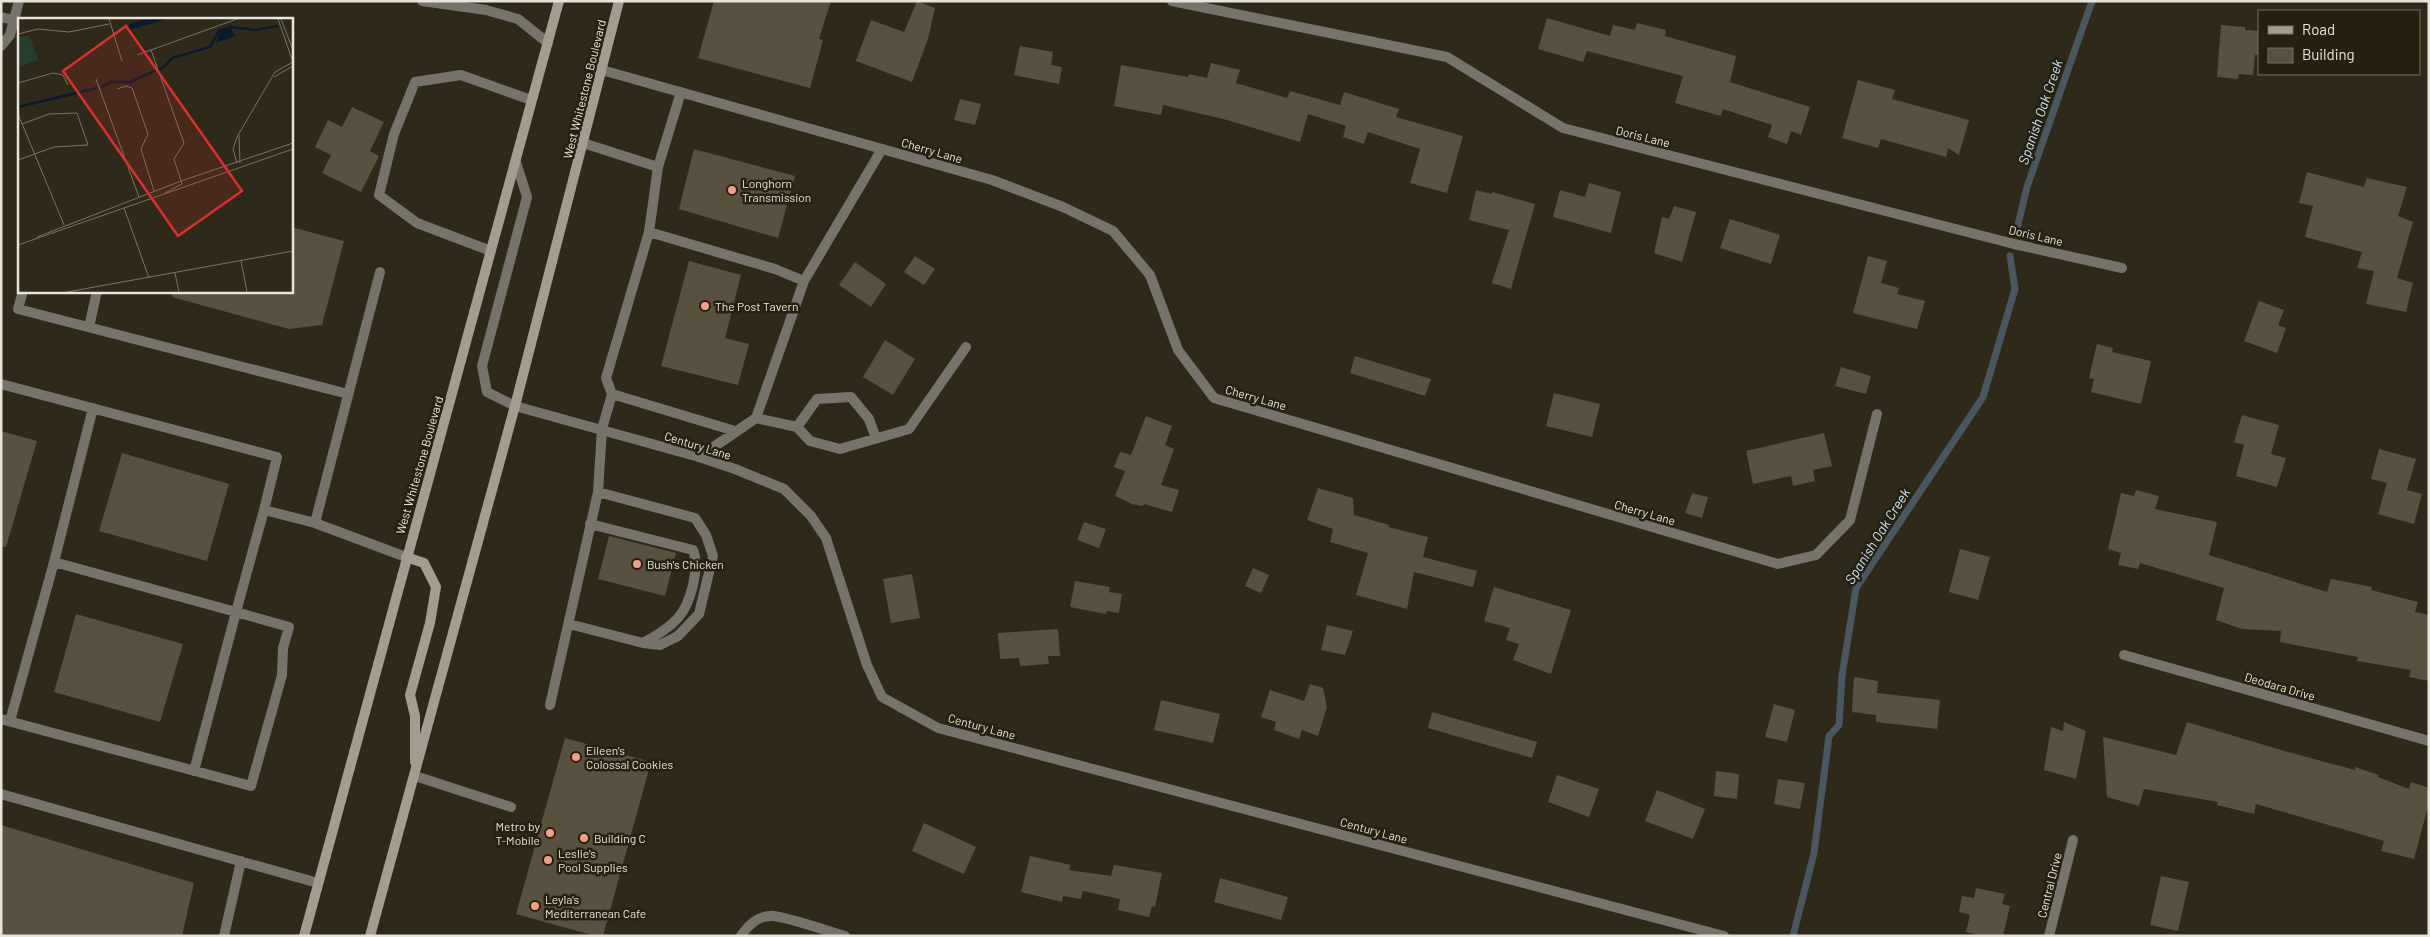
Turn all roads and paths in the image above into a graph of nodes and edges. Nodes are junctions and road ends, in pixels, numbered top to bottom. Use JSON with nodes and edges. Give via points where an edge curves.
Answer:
{"nodes":[{"id":1,"x":19,"y":1,"type":"edge"},
{"id":2,"x":422,"y":1,"type":"edge"},
{"id":3,"x":559,"y":1,"type":"edge"},
{"id":4,"x":619,"y":1,"type":"edge"},
{"id":5,"x":1172,"y":1,"type":"edge"},
{"id":6,"x":1,"y":17,"type":"edge"},
{"id":7,"x":14,"y":20,"type":"junction"},
{"id":8,"x":548,"y":43,"type":"junction"},
{"id":9,"x":1,"y":46,"type":"edge"},
{"id":10,"x":602,"y":70,"type":"junction"},
{"id":11,"x":681,"y":92,"type":"junction"},
{"id":12,"x":531,"y":100,"type":"junction"},
{"id":13,"x":583,"y":143,"type":"junction"},
{"id":14,"x":882,"y":149,"type":"junction"},
{"id":15,"x":516,"y":162,"type":"junction"},
{"id":16,"x":658,"y":167,"type":"junction"},
{"id":17,"x":649,"y":232,"type":"junction"},
{"id":18,"x":492,"y":251,"type":"junction"},
{"id":19,"x":2122,"y":268,"type":"dead end"},
{"id":20,"x":380,"y":272,"type":"dead end"},
{"id":21,"x":804,"y":282,"type":"junction"},
{"id":22,"x":22,"y":292,"type":"edge"},
{"id":23,"x":98,"y":292,"type":"edge"},
{"id":24,"x":89,"y":327,"type":"junction"},
{"id":25,"x":966,"y":346,"type":"dead end"},
{"id":26,"x":1,"y":384,"type":"edge"},
{"id":27,"x":348,"y":394,"type":"junction"},
{"id":28,"x":612,"y":394,"type":"junction"},
{"id":29,"x":515,"y":406,"type":"junction"},
{"id":30,"x":93,"y":408,"type":"junction"},
{"id":31,"x":1877,"y":414,"type":"dead end"},
{"id":32,"x":756,"y":418,"type":"junction"},
{"id":33,"x":796,"y":427,"type":"junction"},
{"id":34,"x":602,"y":429,"type":"junction"},
{"id":35,"x":735,"y":431,"type":"junction"},
{"id":36,"x":876,"y":438,"type":"junction"},
{"id":37,"x":698,"y":458,"type":"junction"},
{"id":38,"x":598,"y":492,"type":"junction"},
{"id":39,"x":264,"y":510,"type":"junction"},
{"id":40,"x":315,"y":524,"type":"junction"},
{"id":41,"x":590,"y":524,"type":"junction"},
{"id":42,"x":406,"y":557,"type":"junction"},
{"id":43,"x":54,"y":562,"type":"junction"},
{"id":44,"x":236,"y":612,"type":"junction"},
{"id":45,"x":569,"y":624,"type":"junction"},
{"id":46,"x":643,"y":643,"type":"junction"},
{"id":47,"x":2124,"y":655,"type":"dead end"},
{"id":48,"x":550,"y":705,"type":"dead end"},
{"id":49,"x":6,"y":720,"type":"edge"},
{"id":50,"x":2429,"y":741,"type":"edge"},
{"id":51,"x":194,"y":771,"type":"junction"},
{"id":52,"x":415,"y":776,"type":"junction"},
{"id":53,"x":1,"y":794,"type":"edge"},
{"id":54,"x":511,"y":807,"type":"dead end"},
{"id":55,"x":2072,"y":840,"type":"dead end"},
{"id":56,"x":241,"y":861,"type":"junction"},
{"id":57,"x":318,"y":882,"type":"junction"},
{"id":58,"x":224,"y":936,"type":"edge"},
{"id":59,"x":304,"y":936,"type":"edge"},
{"id":60,"x":370,"y":936,"type":"edge"},
{"id":61,"x":741,"y":936,"type":"edge"},
{"id":62,"x":846,"y":936,"type":"edge"},
{"id":63,"x":1724,"y":936,"type":"edge"},
{"id":64,"x":2049,"y":936,"type":"edge"}],
"edges":[{"from":1,"to":7,"type":"street"},
{"from":2,"to":8,"type":"street","via":[[486,10],[518,20]]},
{"from":3,"to":8,"type":"main road","name":"West Whitestone Boulevard"},
{"from":4,"to":10,"type":"main road","name":"West Whitestone Boulevard"},
{"from":5,"to":19,"type":"street","name":"Doris Lane","via":[[1447,57],[1563,128],[2014,244]]},
{"from":6,"to":7,"type":"street"},
{"from":7,"to":9,"type":"street","via":[[10,35]]},
{"from":8,"to":12,"type":"main road","name":"West Whitestone Boulevard"},
{"from":10,"to":11,"type":"street","name":"Cherry Lane"},
{"from":10,"to":13,"type":"main road","name":"West Whitestone Boulevard"},
{"from":11,"to":14,"type":"street","name":"Cherry Lane"},
{"from":11,"to":16,"type":"street"},
{"from":12,"to":15,"type":"main road","name":"West Whitestone Boulevard"},
{"from":12,"to":18,"type":"street","via":[[461,75],[415,82],[394,134],[379,195],[417,223]]},
{"from":13,"to":16,"type":"street"},
{"from":13,"to":29,"type":"main road","name":"West Whitestone Boulevard"},
{"from":14,"to":21,"type":"street"},
{"from":14,"to":31,"type":"street","name":"Cherry Lane","via":[[992,180],[1063,207],[1113,231],[1150,275],[1178,350],[1214,398],[1778,564],[1816,554],[1850,520]]},
{"from":15,"to":18,"type":"main road","name":"West Whitestone Boulevard"},
{"from":15,"to":29,"type":"street","name":"Century Lane","via":[[527,197],[482,366],[487,392]]},
{"from":16,"to":17,"type":"street"},
{"from":17,"to":21,"type":"street","via":[[775,269]]},
{"from":17,"to":28,"type":"street","via":[[606,378]]},
{"from":18,"to":42,"type":"main road","name":"West Whitestone Boulevard"},
{"from":20,"to":27,"type":"street"},
{"from":21,"to":32,"type":"street"},
{"from":22,"to":24,"type":"street","via":[[18,309]]},
{"from":23,"to":24,"type":"street"},
{"from":24,"to":27,"type":"street"},
{"from":25,"to":36,"type":"street","via":[[909,429]]},
{"from":26,"to":30,"type":"street"},
{"from":27,"to":40,"type":"street"},
{"from":28,"to":34,"type":"street"},
{"from":28,"to":35,"type":"street"},
{"from":29,"to":34,"type":"street","name":"Century Lane"},
{"from":29,"to":52,"type":"main road","name":"West Whitestone Boulevard"},
{"from":30,"to":39,"type":"street","via":[[277,457]]},
{"from":30,"to":43,"type":"street"},
{"from":32,"to":33,"type":"street"},
{"from":32,"to":35,"type":"street"},
{"from":33,"to":36,"type":"street","via":[[810,441],[840,449]]},
{"from":33,"to":36,"type":"street","via":[[817,399],[851,397],[869,419]]},
{"from":34,"to":37,"type":"street","name":"Century Lane"},
{"from":34,"to":38,"type":"street"},
{"from":35,"to":37,"type":"street"},
{"from":37,"to":63,"type":"street","name":"Century Lane","via":[[784,489],[811,516],[826,538],[867,665],[882,697],[938,728]]},
{"from":38,"to":41,"type":"street"},
{"from":38,"to":46,"type":"street","via":[[695,518],[706,535],[713,556],[700,614],[678,636],[660,644]]},
{"from":39,"to":40,"type":"street"},
{"from":39,"to":44,"type":"street"},
{"from":40,"to":42,"type":"street"},
{"from":41,"to":45,"type":"street"},
{"from":41,"to":46,"type":"street","via":[[693,550],[697,560],[694,580],[680,616]]},
{"from":42,"to":52,"type":"main road","via":[[424,563],[436,587],[430,623],[410,695],[415,716]]},
{"from":42,"to":57,"type":"main road","name":"West Whitestone Boulevard"},
{"from":43,"to":44,"type":"street"},
{"from":43,"to":49,"type":"street"},
{"from":44,"to":51,"type":"street"},
{"from":44,"to":51,"type":"street","via":[[289,628],[283,648],[282,674],[251,786]]},
{"from":45,"to":46,"type":"street"},
{"from":45,"to":48,"type":"street"},
{"from":47,"to":50,"type":"street","name":"Deodara Drive"},
{"from":49,"to":51,"type":"street"},
{"from":52,"to":54,"type":"street"},
{"from":52,"to":60,"type":"main road","name":"West Whitestone Boulevard"},
{"from":53,"to":56,"type":"street"},
{"from":55,"to":64,"type":"street","name":"Central Drive"},
{"from":56,"to":57,"type":"street"},
{"from":56,"to":58,"type":"street"},
{"from":57,"to":59,"type":"main road","name":"West Whitestone Boulevard"},
{"from":61,"to":62,"type":"street","via":[[756,920],[772,916]]}]}
